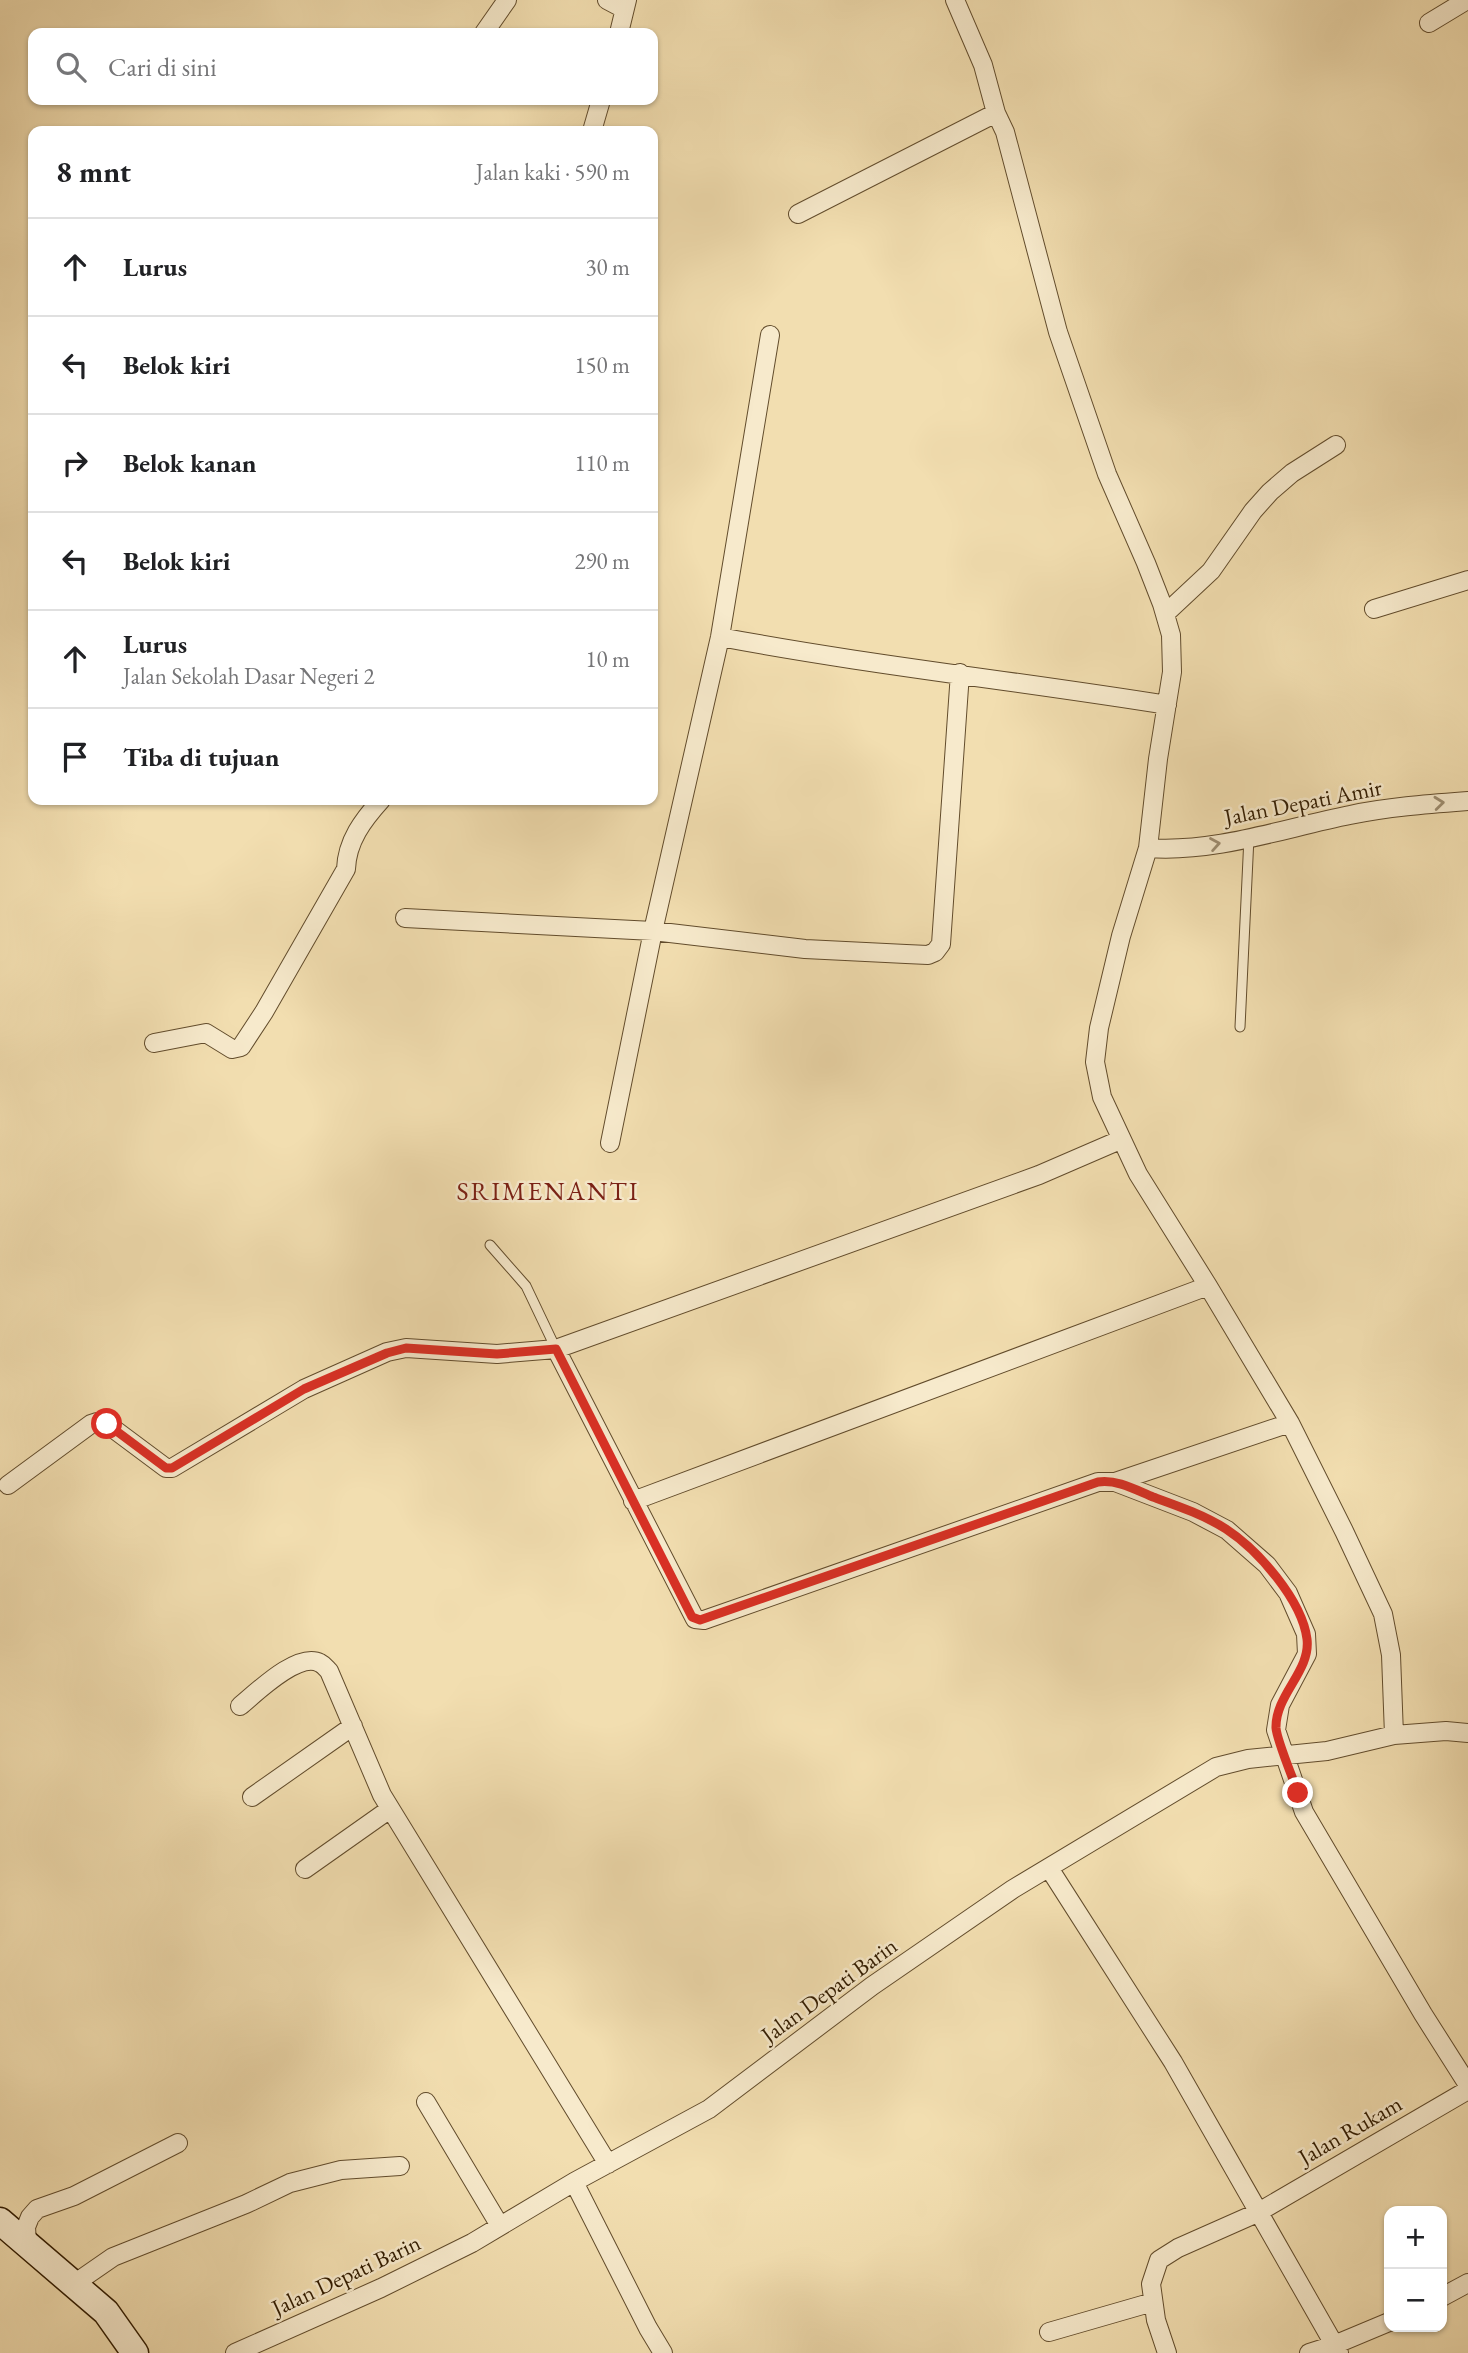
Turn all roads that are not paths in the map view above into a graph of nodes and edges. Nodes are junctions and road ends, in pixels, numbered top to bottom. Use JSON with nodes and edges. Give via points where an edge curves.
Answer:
{"nodes":[{"id":1,"x":507,"y":0,"type":"edge"},
{"id":2,"x":607,"y":0,"type":"edge"},
{"id":3,"x":956,"y":0,"type":"edge"},
{"id":4,"x":1467,"y":0,"type":"edge"},
{"id":5,"x":625,"y":5,"type":"edge"},
{"id":6,"x":1429,"y":23,"type":"dead end"},
{"id":7,"x":487,"y":28,"type":"edge"},
{"id":8,"x":620,"y":28,"type":"edge"},
{"id":9,"x":600,"y":105,"type":"edge"},
{"id":10,"x":996,"y":113,"type":"junction"},
{"id":11,"x":593,"y":126,"type":"edge"},
{"id":12,"x":798,"y":214,"type":"dead end"},
{"id":13,"x":770,"y":335,"type":"dead end"},
{"id":14,"x":1336,"y":445,"type":"dead end"},
{"id":15,"x":1468,"y":580,"type":"edge"},
{"id":16,"x":1374,"y":609,"type":"dead end"},
{"id":17,"x":1165,"y":614,"type":"junction"},
{"id":18,"x":720,"y":637,"type":"junction"},
{"id":19,"x":960,"y":673,"type":"junction"},
{"id":20,"x":1167,"y":705,"type":"junction"},
{"id":21,"x":1468,"y":801,"type":"edge"},
{"id":22,"x":376,"y":805,"type":"edge"},
{"id":23,"x":1249,"y":837,"type":"junction"},
{"id":24,"x":1147,"y":848,"type":"junction"},
{"id":25,"x":405,"y":918,"type":"dead end"},
{"id":26,"x":653,"y":931,"type":"junction"},
{"id":27,"x":1240,"y":1027,"type":"dead end"},
{"id":28,"x":154,"y":1043,"type":"dead end"},
{"id":29,"x":1121,"y":1140,"type":"junction"},
{"id":30,"x":610,"y":1143,"type":"dead end"},
{"id":31,"x":490,"y":1245,"type":"dead end"},
{"id":32,"x":1208,"y":1286,"type":"junction"},
{"id":33,"x":556,"y":1349,"type":"junction"},
{"id":34,"x":1290,"y":1423,"type":"junction"},
{"id":35,"x":1115,"y":1482,"type":"junction"},
{"id":36,"x":8,"y":1485,"type":"dead end"},
{"id":37,"x":633,"y":1501,"type":"junction"},
{"id":38,"x":240,"y":1706,"type":"dead end"},
{"id":39,"x":354,"y":1726,"type":"junction"},
{"id":40,"x":1468,"y":1733,"type":"edge"},
{"id":41,"x":1394,"y":1735,"type":"junction"},
{"id":42,"x":1286,"y":1756,"type":"junction"},
{"id":43,"x":252,"y":1797,"type":"dead end"},
{"id":44,"x":390,"y":1809,"type":"junction"},
{"id":45,"x":1049,"y":1868,"type":"junction"},
{"id":46,"x":305,"y":1869,"type":"dead end"},
{"id":47,"x":1468,"y":2087,"type":"edge"},
{"id":48,"x":426,"y":2102,"type":"dead end"},
{"id":49,"x":178,"y":2143,"type":"dead end"},
{"id":50,"x":608,"y":2164,"type":"junction"},
{"id":51,"x":400,"y":2166,"type":"dead end"},
{"id":52,"x":574,"y":2182,"type":"junction"},
{"id":53,"x":1257,"y":2213,"type":"junction"},
{"id":54,"x":0,"y":2221,"type":"edge"},
{"id":55,"x":499,"y":2226,"type":"junction"},
{"id":56,"x":27,"y":2243,"type":"junction"},
{"id":57,"x":1468,"y":2283,"type":"edge"},
{"id":58,"x":74,"y":2284,"type":"junction"},
{"id":59,"x":1447,"y":2294,"type":"edge"},
{"id":60,"x":1153,"y":2302,"type":"junction"},
{"id":61,"x":1384,"y":2325,"type":"edge"},
{"id":62,"x":1049,"y":2332,"type":"dead end"},
{"id":63,"x":1336,"y":2349,"type":"edge"},
{"id":64,"x":135,"y":2353,"type":"edge"},
{"id":65,"x":235,"y":2353,"type":"edge"},
{"id":66,"x":663,"y":2353,"type":"edge"},
{"id":67,"x":1167,"y":2353,"type":"edge"},
{"id":68,"x":1309,"y":2353,"type":"edge"}],
"edges":[{"from":1,"to":7,"type":"street"},
{"from":2,"to":5,"type":"street"},
{"from":3,"to":10,"type":"street","via":[[983,65]]},
{"from":4,"to":6,"type":"street"},
{"from":5,"to":8,"type":"street"},
{"from":9,"to":11,"type":"street"},
{"from":10,"to":12,"type":"street"},
{"from":10,"to":17,"type":"street","via":[[1030,220],[1058,332],[1107,474]]},
{"from":13,"to":18,"type":"street"},
{"from":14,"to":17,"type":"street","via":[[1270,492],[1212,571]]},
{"from":15,"to":16,"type":"street"},
{"from":17,"to":20,"type":"street","via":[[1172,672]]},
{"from":18,"to":19,"type":"street"},
{"from":18,"to":26,"type":"street"},
{"from":19,"to":20,"type":"street"},
{"from":19,"to":26,"type":"street","via":[[941,944],[935,952],[805,948]]},
{"from":20,"to":24,"type":"street"},
{"from":23,"to":21,"type":"street","name":"Jalan Depati Amir","one_way":true,"via":[[1352,814]]},
{"from":22,"to":28,"type":"street","via":[[349,844],[346,869],[241,1047],[232,1049],[206,1033]]},
{"from":24,"to":23,"type":"street","name":"Jalan Depati Amir","one_way":true,"via":[[1172,850]]},
{"from":23,"to":27,"type":"lane"},
{"from":24,"to":29,"type":"street","via":[[1121,936],[1095,1062],[1102,1097]]},
{"from":25,"to":26,"type":"street"},
{"from":26,"to":30,"type":"street"},
{"from":29,"to":32,"type":"street"},
{"from":29,"to":33,"type":"street","via":[[1039,1175]]},
{"from":31,"to":33,"type":"lane","via":[[526,1286]]},
{"from":32,"to":34,"type":"street"},
{"from":32,"to":37,"type":"street"},
{"from":33,"to":36,"type":"street","via":[[497,1354],[406,1348],[387,1353],[304,1389],[172,1468],[107,1424],[90,1423]]},
{"from":33,"to":37,"type":"street"},
{"from":34,"to":35,"type":"street"},
{"from":34,"to":41,"type":"street","via":[[1383,1614],[1391,1655]]},
{"from":35,"to":37,"type":"street","via":[[1098,1482],[700,1620],[692,1617]]},
{"from":35,"to":42,"type":"street","via":[[1227,1530],[1267,1565],[1288,1592],[1299,1615],[1307,1654],[1280,1704],[1276,1730]]},
{"from":38,"to":39,"type":"street","via":[[278,1675],[313,1661],[329,1671]]},
{"from":39,"to":43,"type":"street"},
{"from":39,"to":44,"type":"street"},
{"from":40,"to":41,"type":"street","name":"Jalan Depati Barin"},
{"from":41,"to":42,"type":"street","name":"Jalan Depati Barin"},
{"from":42,"to":45,"type":"street","name":"Jalan Depati Barin","via":[[1216,1768]]},
{"from":42,"to":47,"type":"street","via":[[1304,1812]]},
{"from":44,"to":46,"type":"street"},
{"from":44,"to":50,"type":"street"},
{"from":45,"to":50,"type":"street","name":"Jalan Depati Barin","via":[[872,1986],[709,2109]]},
{"from":45,"to":53,"type":"street","via":[[1173,2062]]},
{"from":47,"to":53,"type":"street","name":"Jalan Rukam"},
{"from":48,"to":55,"type":"street"},
{"from":49,"to":56,"type":"street","via":[[74,2196],[37,2209],[26,2227]]},
{"from":50,"to":52,"type":"street","name":"Jalan Depati Barin"},
{"from":51,"to":58,"type":"street","via":[[341,2169],[290,2183],[113,2257]]},
{"from":52,"to":55,"type":"street","name":"Jalan Depati Barin"},
{"from":52,"to":66,"type":"street"},
{"from":53,"to":60,"type":"street","name":"Jalan Rukam","via":[[1159,2260],[1151,2284]]},
{"from":53,"to":63,"type":"street"},
{"from":54,"to":56,"type":"street"},
{"from":55,"to":65,"type":"street","name":"Jalan Depati Barin","via":[[381,2288]]},
{"from":56,"to":58,"type":"street"},
{"from":57,"to":59,"type":"street"},
{"from":58,"to":64,"type":"street","via":[[106,2312]]},
{"from":60,"to":62,"type":"street"},
{"from":60,"to":67,"type":"street"},
{"from":61,"to":63,"type":"street"},
{"from":63,"to":68,"type":"street"}]}
